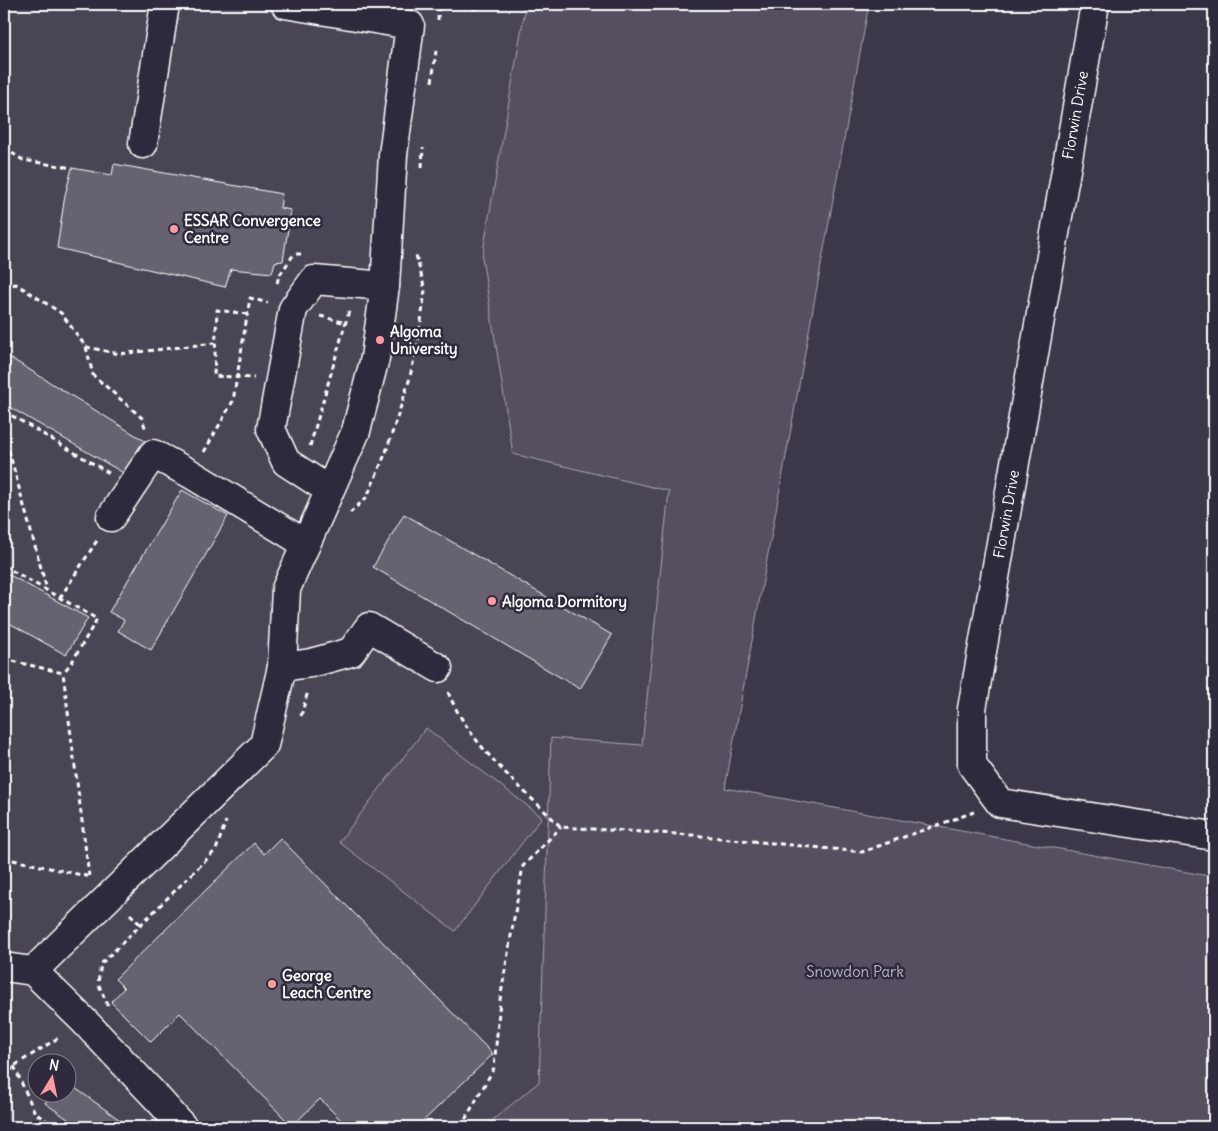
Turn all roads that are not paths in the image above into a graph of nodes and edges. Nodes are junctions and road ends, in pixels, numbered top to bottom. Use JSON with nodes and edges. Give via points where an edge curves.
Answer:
{"nodes":[{"id":1,"x":165,"y":4,"type":"edge"},
{"id":2,"x":285,"y":4,"type":"edge"},
{"id":3,"x":1095,"y":4,"type":"edge"},
{"id":4,"x":143,"y":144,"type":"dead end"},
{"id":5,"x":385,"y":286,"type":"junction"},
{"id":6,"x":329,"y":490,"type":"junction"},
{"id":7,"x":112,"y":517,"type":"road end"},
{"id":8,"x":306,"y":544,"type":"junction"},
{"id":9,"x":282,"y":667,"type":"junction"},
{"id":10,"x":438,"y":668,"type":"road end"},
{"id":11,"x":1214,"y":836,"type":"edge"},
{"id":12,"x":4,"y":967,"type":"edge"},
{"id":13,"x":33,"y":971,"type":"junction"},
{"id":14,"x":183,"y":1127,"type":"edge"}],
"edges":[{"from":1,"to":4,"type":"street"},
{"from":2,"to":5,"type":"street","via":[[410,25],[392,155]]},
{"from":3,"to":11,"type":"street","name":"Florwin Drive","via":[[972,709],[972,765],[1000,803]]},
{"from":5,"to":6,"type":"street","via":[[375,358],[356,431]]},
{"from":5,"to":6,"type":"street","via":[[314,280],[293,309],[271,429],[286,462]]},
{"from":6,"to":8,"type":"street"},
{"from":7,"to":8,"type":"street","via":[[153,454]]},
{"from":8,"to":9,"type":"street","via":[[286,589]]},
{"from":9,"to":10,"type":"street","via":[[351,652],[369,627]]},
{"from":9,"to":13,"type":"street","via":[[264,745]]},
{"from":12,"to":13,"type":"street"},
{"from":13,"to":14,"type":"street"}]}
